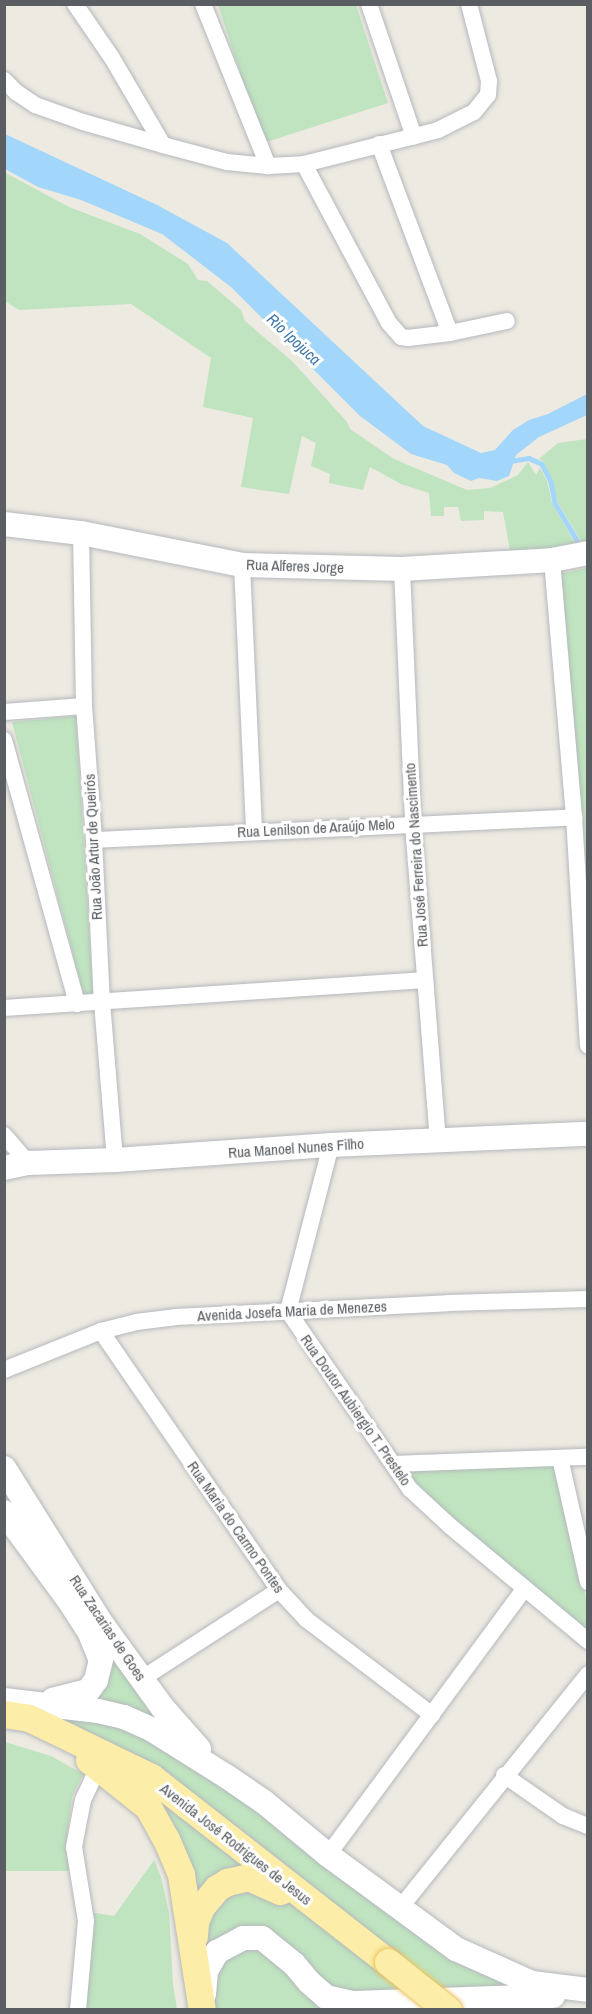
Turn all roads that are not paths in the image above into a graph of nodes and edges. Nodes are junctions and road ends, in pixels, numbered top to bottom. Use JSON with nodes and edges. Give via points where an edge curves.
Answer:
{"nodes":[{"id":1,"x":75,"y":4,"type":"edge"},
{"id":2,"x":203,"y":4,"type":"edge"},
{"id":3,"x":369,"y":4,"type":"edge"},
{"id":4,"x":469,"y":4,"type":"edge"},
{"id":5,"x":4,"y":80,"type":"edge"},
{"id":6,"x":414,"y":137,"type":"junction"},
{"id":7,"x":379,"y":144,"type":"junction"},
{"id":8,"x":163,"y":145,"type":"junction"},
{"id":9,"x":304,"y":164,"type":"junction"},
{"id":10,"x":268,"y":166,"type":"junction"},
{"id":11,"x":507,"y":321,"type":"dead end"},
{"id":12,"x":450,"y":333,"type":"junction"},
{"id":13,"x":4,"y":524,"type":"edge"},
{"id":14,"x":81,"y":533,"type":"junction"},
{"id":15,"x":588,"y":553,"type":"edge"},
{"id":16,"x":552,"y":560,"type":"junction"},
{"id":17,"x":242,"y":565,"type":"junction"},
{"id":18,"x":402,"y":569,"type":"junction"},
{"id":19,"x":84,"y":706,"type":"junction"},
{"id":20,"x":4,"y":712,"type":"edge"},
{"id":21,"x":4,"y":740,"type":"edge"},
{"id":22,"x":574,"y":817,"type":"junction"},
{"id":23,"x":413,"y":824,"type":"junction"},
{"id":24,"x":254,"y":831,"type":"junction"},
{"id":25,"x":94,"y":840,"type":"junction"},
{"id":26,"x":425,"y":980,"type":"junction"},
{"id":27,"x":102,"y":1002,"type":"junction"},
{"id":28,"x":77,"y":1004,"type":"junction"},
{"id":29,"x":4,"y":1008,"type":"edge"},
{"id":30,"x":588,"y":1046,"type":"edge"},
{"id":31,"x":588,"y":1134,"type":"edge"},
{"id":32,"x":4,"y":1136,"type":"edge"},
{"id":33,"x":438,"y":1140,"type":"junction"},
{"id":34,"x":331,"y":1145,"type":"junction"},
{"id":35,"x":115,"y":1160,"type":"junction"},
{"id":36,"x":28,"y":1163,"type":"junction"},
{"id":37,"x":4,"y":1168,"type":"edge"},
{"id":38,"x":588,"y":1299,"type":"edge"},
{"id":39,"x":288,"y":1311,"type":"junction"},
{"id":40,"x":101,"y":1331,"type":"junction"},
{"id":41,"x":4,"y":1370,"type":"edge"},
{"id":42,"x":588,"y":1457,"type":"edge"},
{"id":43,"x":560,"y":1458,"type":"junction"},
{"id":44,"x":393,"y":1464,"type":"junction"},
{"id":45,"x":4,"y":1468,"type":"edge"},
{"id":46,"x":4,"y":1512,"type":"edge"},
{"id":47,"x":48,"y":1535,"type":"junction"},
{"id":48,"x":13,"y":1537,"type":"edge"},
{"id":49,"x":588,"y":1582,"type":"edge"},
{"id":50,"x":524,"y":1589,"type":"junction"},
{"id":51,"x":279,"y":1590,"type":"junction"},
{"id":52,"x":588,"y":1641,"type":"edge"},
{"id":53,"x":588,"y":1674,"type":"edge"},
{"id":54,"x":142,"y":1678,"type":"junction"},
{"id":55,"x":10,"y":1706,"type":"edge"},
{"id":56,"x":432,"y":1715,"type":"junction"},
{"id":57,"x":4,"y":1729,"type":"edge"},
{"id":58,"x":99,"y":1766,"type":"junction"},
{"id":59,"x":504,"y":1775,"type":"junction"},
{"id":60,"x":226,"y":1776,"type":"junction"},
{"id":61,"x":588,"y":1826,"type":"edge"},
{"id":62,"x":328,"y":1856,"type":"junction"},
{"id":63,"x":311,"y":1904,"type":"junction"},
{"id":64,"x":400,"y":1908,"type":"junction"},
{"id":65,"x":192,"y":1955,"type":"junction"},
{"id":66,"x":588,"y":1990,"type":"edge"},
{"id":67,"x":588,"y":1995,"type":"edge"},
{"id":68,"x":202,"y":2009,"type":"edge"},
{"id":69,"x":78,"y":2010,"type":"edge"},
{"id":70,"x":448,"y":2010,"type":"edge"}],
"edges":[{"from":1,"to":8,"type":"street","via":[[112,57]]},
{"from":2,"to":10,"type":"street"},
{"from":3,"to":6,"type":"street"},
{"from":4,"to":6,"type":"street","via":[[488,71],[488,95],[466,117]]},
{"from":5,"to":8,"type":"street","via":[[35,105]]},
{"from":6,"to":7,"type":"street"},
{"from":7,"to":9,"type":"street"},
{"from":7,"to":12,"type":"street"},
{"from":8,"to":10,"type":"street","via":[[226,162]]},
{"from":9,"to":10,"type":"street"},
{"from":9,"to":12,"type":"street","via":[[401,337]]},
{"from":11,"to":12,"type":"street"},
{"from":13,"to":14,"type":"street","name":"Rua Alferes Jorge"},
{"from":14,"to":17,"type":"street","name":"Rua Alferes Jorge"},
{"from":14,"to":19,"type":"street","name":"Rua João Artur de Queirós"},
{"from":15,"to":16,"type":"street","name":"Rua Alferes Jorge"},
{"from":16,"to":18,"type":"street","name":"Rua Alferes Jorge"},
{"from":16,"to":22,"type":"street"},
{"from":17,"to":18,"type":"street","name":"Rua Alferes Jorge"},
{"from":17,"to":24,"type":"street"},
{"from":18,"to":23,"type":"street","name":"Rua José Ferreira do Nascimento"},
{"from":19,"to":20,"type":"street"},
{"from":19,"to":25,"type":"street","name":"Rua João Artur de Queirós"},
{"from":21,"to":28,"type":"street"},
{"from":22,"to":23,"type":"street","name":"Rua Lenilson de Araújo Melo"},
{"from":22,"to":30,"type":"street"},
{"from":23,"to":24,"type":"street","name":"Rua Lenilson de Araújo Melo"},
{"from":23,"to":26,"type":"street","name":"Rua José Ferreira do Nascimento"},
{"from":24,"to":25,"type":"street","name":"Rua Lenilson de Araújo Melo"},
{"from":25,"to":27,"type":"street","name":"Rua João Artur de Queirós"},
{"from":26,"to":27,"type":"street"},
{"from":26,"to":33,"type":"street","name":"Rua José Ferreira do Nascimento"},
{"from":27,"to":28,"type":"street"},
{"from":27,"to":35,"type":"street","name":"Rua João Artur de Queirós"},
{"from":28,"to":29,"type":"street"},
{"from":31,"to":33,"type":"street","name":"Rua Manoel Nunes Filho"},
{"from":32,"to":36,"type":"street"},
{"from":33,"to":34,"type":"street","name":"Rua Manoel Nunes Filho"},
{"from":34,"to":35,"type":"street","name":"Rua Manoel Nunes Filho"},
{"from":34,"to":39,"type":"street"},
{"from":35,"to":36,"type":"street","name":"Rua Manoel Nunes Filho"},
{"from":36,"to":37,"type":"street","name":"Rua Manoel Nunes Filho"},
{"from":38,"to":39,"type":"street","name":"Avenida Josefa Maria de Menezes"},
{"from":39,"to":40,"type":"street","name":"Avenida Josefa Maria de Menezes","via":[[176,1317]]},
{"from":39,"to":44,"type":"street","name":"Rua Doutor Aubiergio T. Prestelo"},
{"from":40,"to":41,"type":"street","name":"Avenida Josefa Maria de Menezes"},
{"from":40,"to":51,"type":"street","name":"Rua Maria do Carmo Pontes"},
{"from":42,"to":43,"type":"street"},
{"from":43,"to":44,"type":"street"},
{"from":43,"to":49,"type":"street"},
{"from":44,"to":50,"type":"street","name":"Rua Doutor Aubiergio T. Prestelo","via":[[410,1489]]},
{"from":45,"to":47,"type":"street","name":"Rua Zacarias de Goes"},
{"from":46,"to":48,"type":"street","name":"Rua Zacarias de Goes"},
{"from":47,"to":48,"type":"street"},
{"from":47,"to":54,"type":"street","name":"Rua Zacarias de Goes","via":[[102,1624]]},
{"from":48,"to":55,"type":"street","name":"Rua Zacarias de Goes","via":[[68,1599],[89,1631],[100,1660],[96,1680],[88,1691]]},
{"from":50,"to":52,"type":"street","name":"Rua Doutor Aubiergio T. Prestelo"},
{"from":50,"to":56,"type":"street"},
{"from":51,"to":54,"type":"street"},
{"from":51,"to":56,"type":"street","name":"Rua Maria do Carmo Pontes","via":[[307,1620]]},
{"from":53,"to":59,"type":"street"},
{"from":54,"to":60,"type":"street","name":"Rua Zacarias de Goes","via":[[183,1734]]},
{"from":55,"to":60,"type":"street","via":[[98,1711],[124,1717],[151,1729]]},
{"from":55,"to":63,"type":"main road","name":"Avenida José Rodrigues de Jesus","via":[[151,1777]]},
{"from":56,"to":62,"type":"street"},
{"from":57,"to":58,"type":"main road","name":"Avenida José Rodrigues de Jesus","via":[[66,1748]]},
{"from":58,"to":65,"type":"main road","name":"Avenida José Rodrigues de Jesus","via":[[148,1807],[166,1839],[181,1875]]},
{"from":58,"to":69,"type":"street","via":[[83,1800],[74,1847],[86,1921]]},
{"from":59,"to":61,"type":"street","via":[[563,1816]]},
{"from":59,"to":64,"type":"street"},
{"from":60,"to":62,"type":"street"},
{"from":62,"to":64,"type":"street"},
{"from":63,"to":65,"type":"main road","via":[[248,1877],[227,1882],[201,1907],[195,1922]]},
{"from":63,"to":70,"type":"main road","name":"Avenida José Rodrigues de Jesus","bridge":true},
{"from":64,"to":66,"type":"street","via":[[456,1949],[484,1964],[532,1983]]},
{"from":65,"to":68,"type":"main road","name":"Avenida José Rodrigues de Jesus"},
{"from":67,"to":68,"type":"street","via":[[365,2003],[326,1997],[262,1938],[243,1938],[217,1952],[209,1962]]}]}
